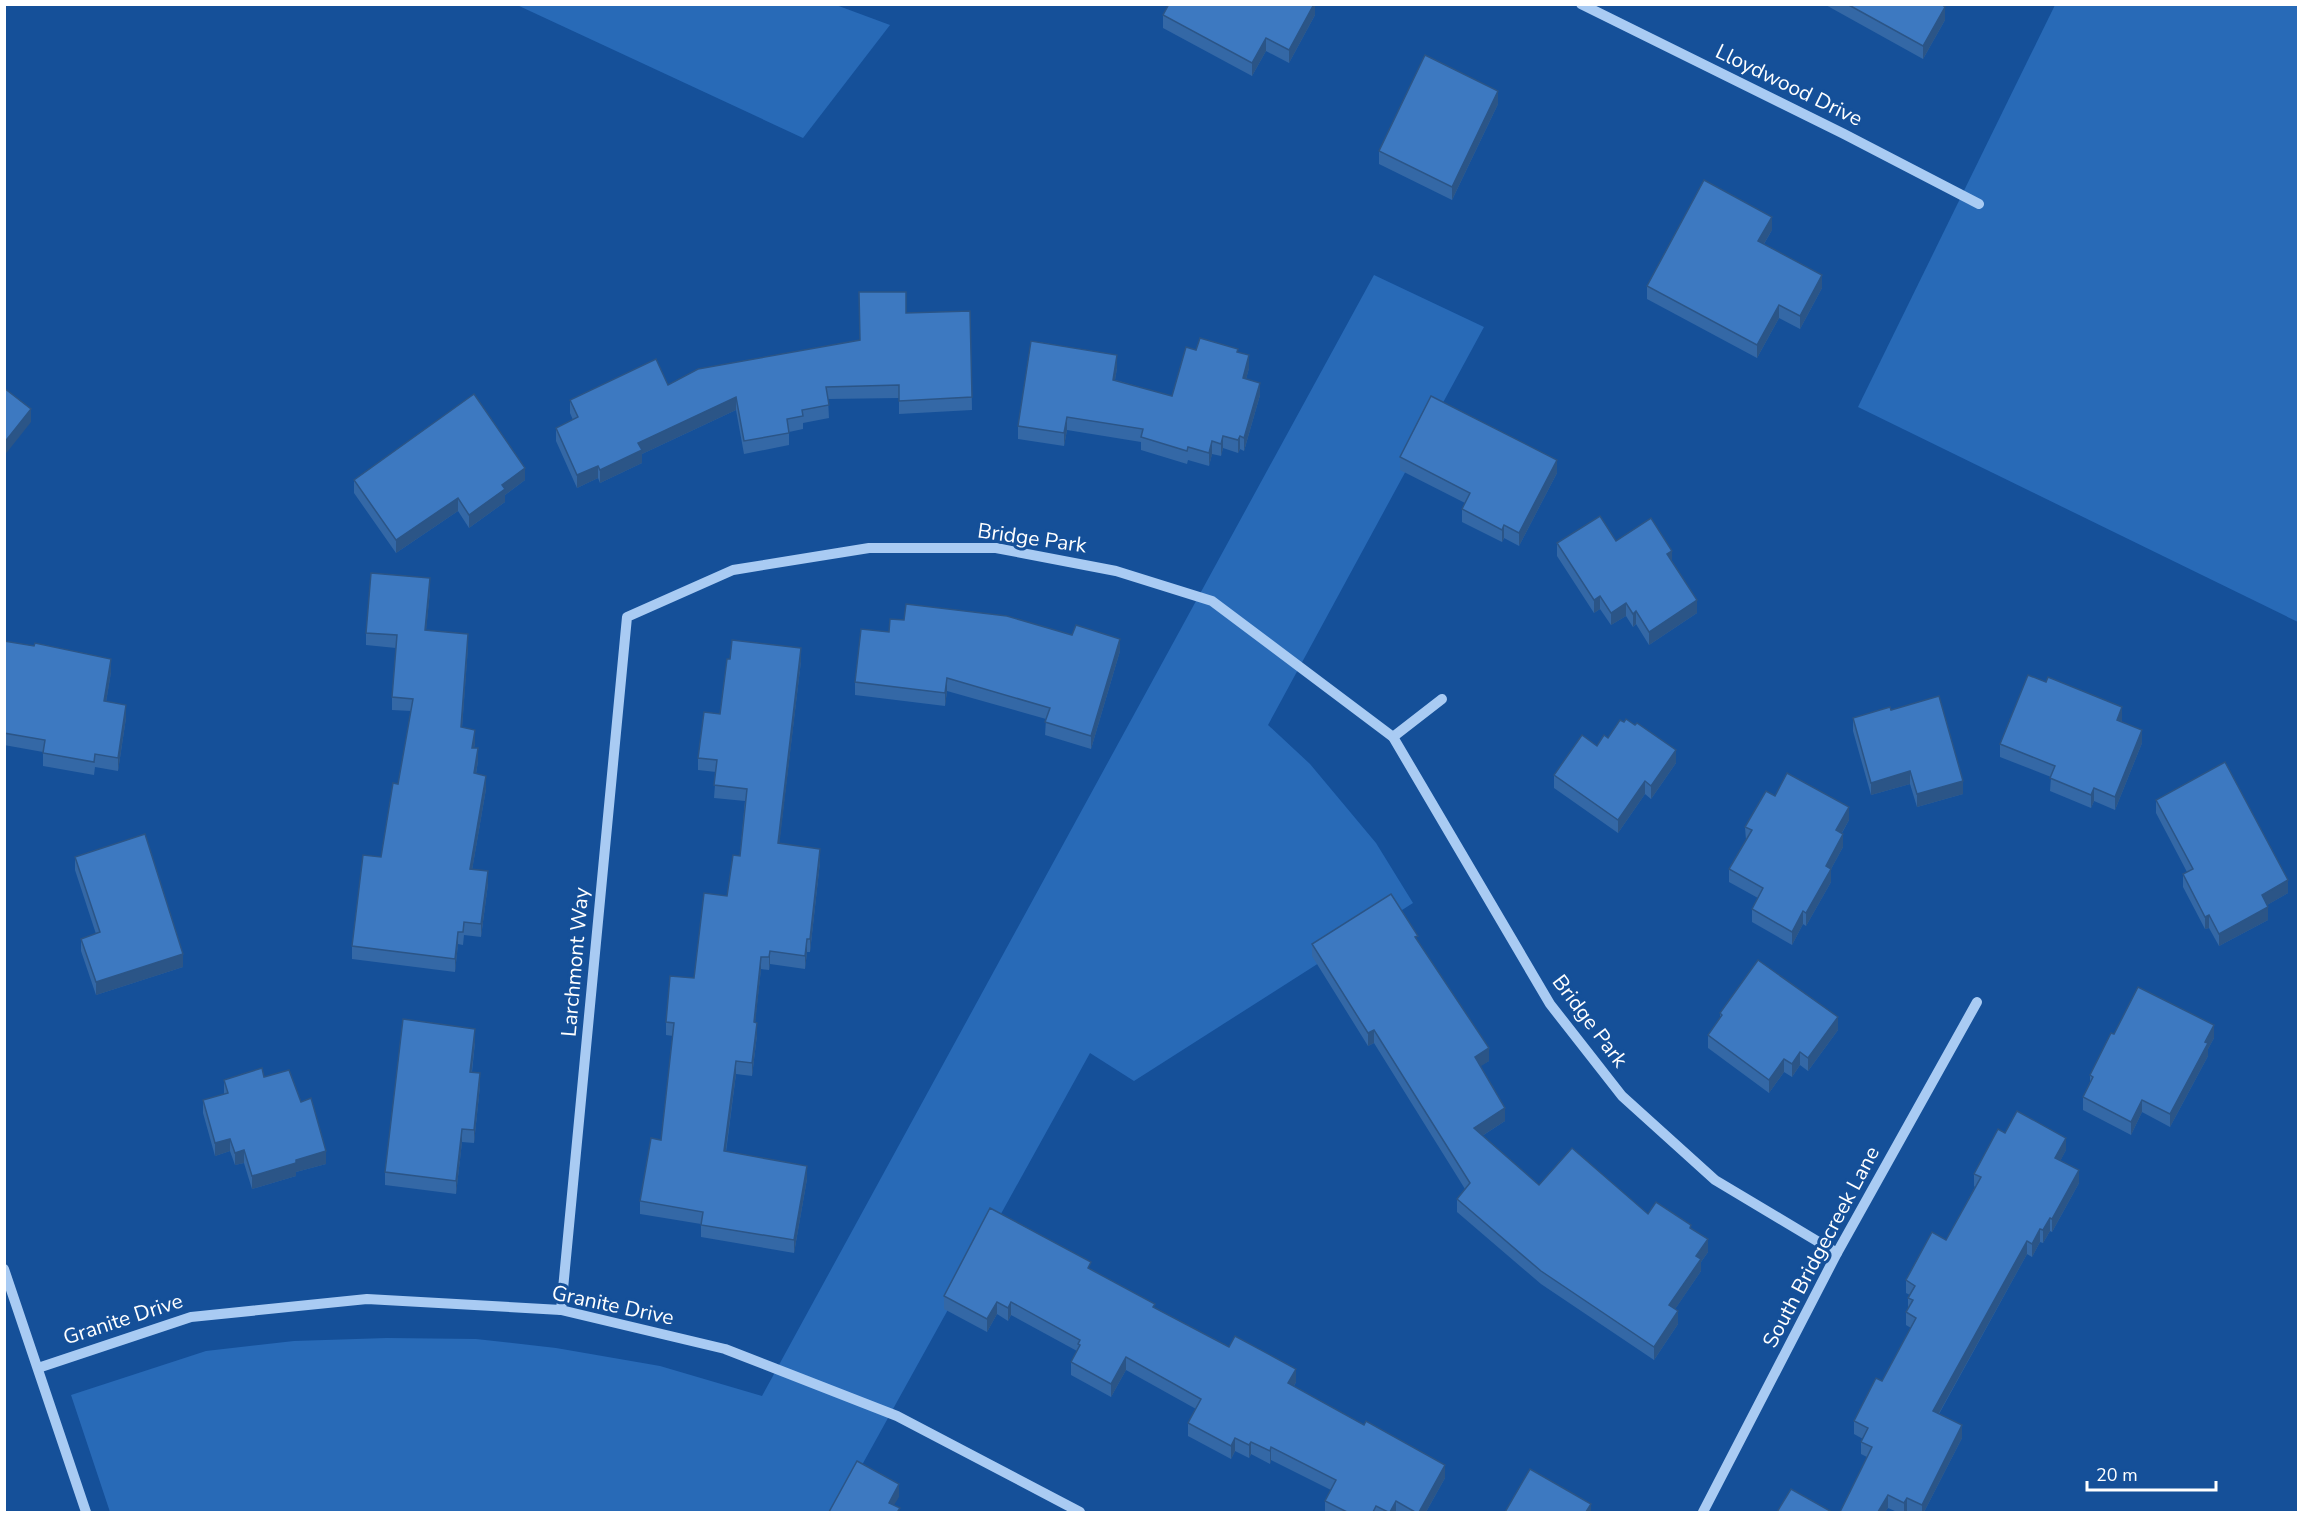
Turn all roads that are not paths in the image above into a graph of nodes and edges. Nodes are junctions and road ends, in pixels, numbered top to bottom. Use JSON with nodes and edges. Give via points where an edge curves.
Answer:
{"nodes":[{"id":1,"x":1581,"y":4,"type":"edge"},
{"id":2,"x":1978,"y":204,"type":"dead end"},
{"id":3,"x":627,"y":617,"type":"joint"},
{"id":4,"x":1442,"y":699,"type":"dead end"},
{"id":5,"x":1393,"y":737,"type":"junction"},
{"id":6,"x":1977,"y":1002,"type":"dead end"},
{"id":7,"x":1837,"y":1253,"type":"junction"},
{"id":8,"x":4,"y":1269,"type":"edge"},
{"id":9,"x":561,"y":1310,"type":"junction"},
{"id":10,"x":38,"y":1368,"type":"junction"},
{"id":11,"x":86,"y":1512,"type":"edge"},
{"id":12,"x":1080,"y":1512,"type":"edge"},
{"id":13,"x":1703,"y":1512,"type":"edge"}],
"edges":[{"from":1,"to":2,"type":"street","name":"Lloydwood Drive"},
{"from":3,"to":5,"type":"street","name":"Bridge Park","via":[[733,570],[868,548],[996,548],[1116,571],[1212,601]]},
{"from":3,"to":9,"type":"street","name":"Larchmont Way"},
{"from":4,"to":5,"type":"street"},
{"from":5,"to":7,"type":"street","name":"Bridge Park","via":[[1550,1004],[1622,1096],[1715,1180]]},
{"from":6,"to":7,"type":"street","name":"South Bridgecreek Lane"},
{"from":7,"to":13,"type":"street","name":"South Bridgecreek Lane"},
{"from":8,"to":10,"type":"street"},
{"from":9,"to":10,"type":"street","name":"Granite Drive","via":[[367,1299],[191,1317]]},
{"from":9,"to":12,"type":"street","name":"Granite Drive","via":[[725,1349],[897,1416]]},
{"from":10,"to":11,"type":"street"}]}
